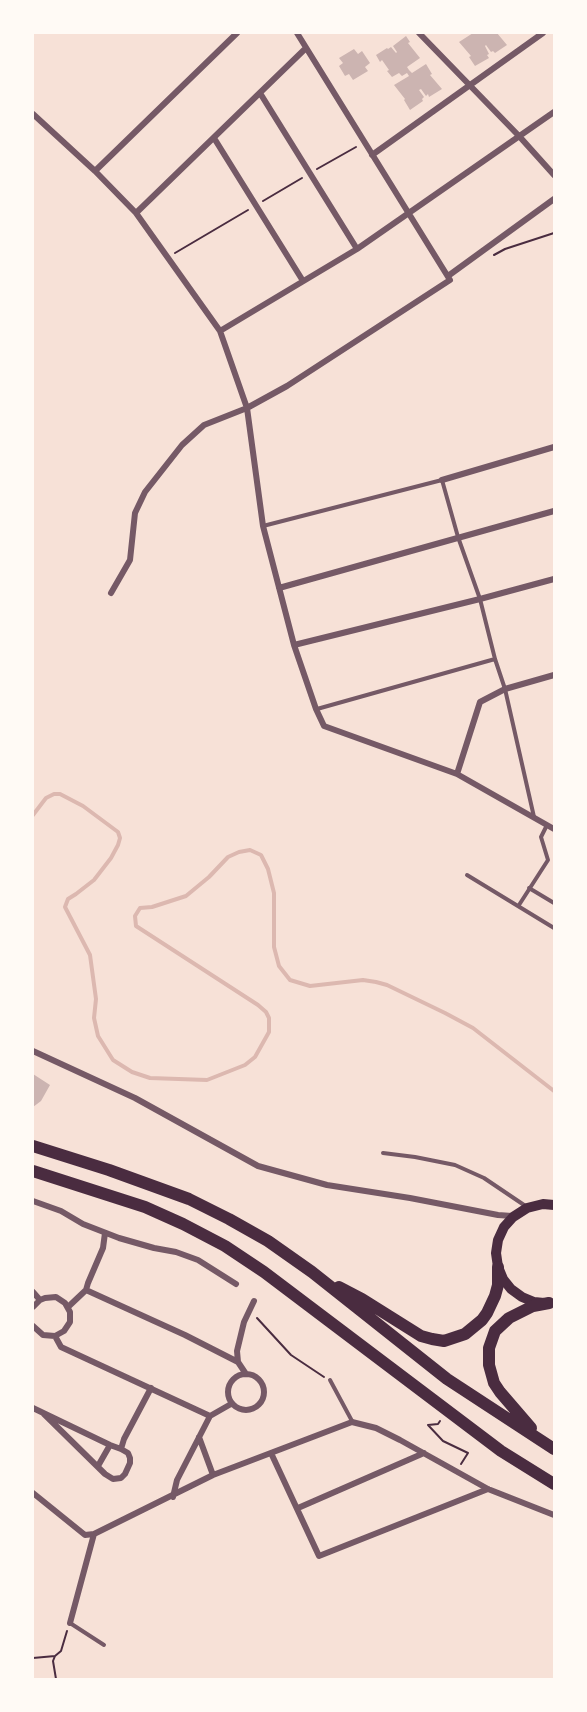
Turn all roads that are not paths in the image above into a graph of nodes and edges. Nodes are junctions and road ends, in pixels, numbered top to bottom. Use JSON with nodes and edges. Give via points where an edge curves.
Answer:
{"nodes":[{"id":1,"x":237,"y":33,"type":"edge"},
{"id":2,"x":297,"y":33,"type":"edge"},
{"id":3,"x":419,"y":33,"type":"edge"},
{"id":4,"x":543,"y":33,"type":"edge"},
{"id":5,"x":306,"y":48,"type":"junction"},
{"id":6,"x":470,"y":85,"type":"junction"},
{"id":7,"x":260,"y":93,"type":"junction"},
{"id":8,"x":554,"y":112,"type":"edge"},
{"id":9,"x":33,"y":114,"type":"edge"},
{"id":10,"x":519,"y":136,"type":"junction"},
{"id":11,"x":214,"y":138,"type":"junction"},
{"id":12,"x":372,"y":155,"type":"junction"},
{"id":13,"x":95,"y":171,"type":"junction"},
{"id":14,"x":554,"y":175,"type":"edge"},
{"id":15,"x":554,"y":199,"type":"edge"},
{"id":16,"x":136,"y":213,"type":"junction"},
{"id":17,"x":408,"y":213,"type":"junction"},
{"id":18,"x":357,"y":249,"type":"junction"},
{"id":19,"x":448,"y":276,"type":"junction"},
{"id":20,"x":303,"y":281,"type":"junction"},
{"id":21,"x":220,"y":331,"type":"junction"},
{"id":22,"x":247,"y":408,"type":"junction"},
{"id":23,"x":554,"y":447,"type":"edge"},
{"id":24,"x":442,"y":480,"type":"junction"},
{"id":25,"x":554,"y":511,"type":"edge"},
{"id":26,"x":263,"y":526,"type":"junction"},
{"id":27,"x":459,"y":537,"type":"junction"},
{"id":28,"x":554,"y":579,"type":"edge"},
{"id":29,"x":279,"y":588,"type":"junction"},
{"id":30,"x":111,"y":593,"type":"dead end"},
{"id":31,"x":480,"y":599,"type":"junction"},
{"id":32,"x":294,"y":645,"type":"junction"},
{"id":33,"x":495,"y":659,"type":"junction"},
{"id":34,"x":554,"y":675,"type":"edge"},
{"id":35,"x":505,"y":689,"type":"junction"},
{"id":36,"x":316,"y":710,"type":"junction"},
{"id":37,"x":457,"y":774,"type":"junction"},
{"id":38,"x":534,"y":818,"type":"junction"},
{"id":39,"x":550,"y":824,"type":"edge"},
{"id":40,"x":554,"y":829,"type":"edge"},
{"id":41,"x":467,"y":875,"type":"dead end"},
{"id":42,"x":529,"y":888,"type":"junction"},
{"id":43,"x":554,"y":903,"type":"edge"},
{"id":44,"x":519,"y":906,"type":"junction"},
{"id":45,"x":554,"y":928,"type":"edge"},
{"id":46,"x":33,"y":1050,"type":"edge"},
{"id":47,"x":33,"y":1146,"type":"edge"},
{"id":48,"x":383,"y":1153,"type":"dead end"},
{"id":49,"x":33,"y":1171,"type":"edge"},
{"id":50,"x":33,"y":1201,"type":"edge"},
{"id":51,"x":554,"y":1205,"type":"edge"},
{"id":52,"x":527,"y":1208,"type":"junction"},
{"id":53,"x":513,"y":1216,"type":"junction"},
{"id":54,"x":105,"y":1233,"type":"junction"},
{"id":55,"x":498,"y":1267,"type":"junction"},
{"id":56,"x":312,"y":1272,"type":"junction"},
{"id":57,"x":236,"y":1284,"type":"dead end"},
{"id":58,"x":87,"y":1290,"type":"junction"},
{"id":59,"x":33,"y":1292,"type":"edge"},
{"id":60,"x":40,"y":1300,"type":"junction"},
{"id":61,"x":254,"y":1301,"type":"road end"},
{"id":62,"x":551,"y":1303,"type":"edge"},
{"id":63,"x":33,"y":1307,"type":"edge"},
{"id":64,"x":68,"y":1307,"type":"junction"},
{"id":65,"x":33,"y":1326,"type":"edge"},
{"id":66,"x":55,"y":1336,"type":"junction"},
{"id":67,"x":238,"y":1362,"type":"junction"},
{"id":68,"x":246,"y":1374,"type":"junction"},
{"id":69,"x":330,"y":1380,"type":"road end"},
{"id":70,"x":151,"y":1388,"type":"junction"},
{"id":71,"x":231,"y":1404,"type":"junction"},
{"id":72,"x":33,"y":1408,"type":"edge"},
{"id":73,"x":44,"y":1414,"type":"junction"},
{"id":74,"x":210,"y":1416,"type":"junction"},
{"id":75,"x":352,"y":1422,"type":"junction"},
{"id":76,"x":199,"y":1437,"type":"junction"},
{"id":77,"x":542,"y":1441,"type":"junction"},
{"id":78,"x":110,"y":1445,"type":"junction"},
{"id":79,"x":121,"y":1449,"type":"junction"},
{"id":80,"x":554,"y":1449,"type":"edge"},
{"id":81,"x":271,"y":1453,"type":"junction"},
{"id":82,"x":424,"y":1453,"type":"junction"},
{"id":83,"x":98,"y":1466,"type":"junction"},
{"id":84,"x":213,"y":1476,"type":"junction"},
{"id":85,"x":554,"y":1484,"type":"edge"},
{"id":86,"x":488,"y":1489,"type":"junction"},
{"id":87,"x":33,"y":1493,"type":"edge"},
{"id":88,"x":172,"y":1497,"type":"junction"},
{"id":89,"x":298,"y":1508,"type":"junction"},
{"id":90,"x":554,"y":1515,"type":"edge"},
{"id":91,"x":94,"y":1534,"type":"junction"},
{"id":92,"x":70,"y":1623,"type":"joint"},
{"id":93,"x":105,"y":1645,"type":"dead end"}],
"edges":[{"from":1,"to":13,"type":"street"},
{"from":2,"to":5,"type":"street"},
{"from":3,"to":6,"type":"street"},
{"from":4,"to":6,"type":"street"},
{"from":5,"to":7,"type":"street"},
{"from":5,"to":12,"type":"street"},
{"from":6,"to":10,"type":"street"},
{"from":6,"to":12,"type":"street"},
{"from":7,"to":11,"type":"street"},
{"from":7,"to":18,"type":"street"},
{"from":8,"to":10,"type":"street"},
{"from":9,"to":13,"type":"street"},
{"from":10,"to":14,"type":"street"},
{"from":10,"to":17,"type":"street"},
{"from":11,"to":16,"type":"street"},
{"from":11,"to":20,"type":"street"},
{"from":12,"to":17,"type":"street"},
{"from":13,"to":16,"type":"street"},
{"from":15,"to":19,"type":"street"},
{"from":16,"to":21,"type":"street"},
{"from":17,"to":18,"type":"street"},
{"from":17,"to":19,"type":"street"},
{"from":18,"to":20,"type":"street"},
{"from":19,"to":22,"type":"street","via":[[450,280]]},
{"from":20,"to":21,"type":"street"},
{"from":21,"to":22,"type":"street"},
{"from":22,"to":26,"type":"street"},
{"from":22,"to":30,"type":"street","via":[[204,425],[182,445],[145,492],[135,513],[130,560]]},
{"from":23,"to":24,"type":"street"},
{"from":24,"to":26,"type":"lane"},
{"from":24,"to":27,"type":"lane"},
{"from":25,"to":27,"type":"street"},
{"from":26,"to":29,"type":"street"},
{"from":27,"to":29,"type":"street"},
{"from":27,"to":31,"type":"lane"},
{"from":28,"to":31,"type":"street"},
{"from":29,"to":32,"type":"street"},
{"from":31,"to":32,"type":"street"},
{"from":31,"to":33,"type":"lane"},
{"from":32,"to":36,"type":"street"},
{"from":33,"to":35,"type":"lane"},
{"from":33,"to":36,"type":"lane"},
{"from":34,"to":35,"type":"street"},
{"from":35,"to":37,"type":"street","via":[[480,702]]},
{"from":35,"to":38,"type":"lane"},
{"from":36,"to":37,"type":"street","via":[[324,726]]},
{"from":37,"to":38,"type":"street"},
{"from":38,"to":39,"type":"street"},
{"from":39,"to":40,"type":"street"},
{"from":39,"to":42,"type":"lane","via":[[541,837],[548,860]]},
{"from":41,"to":44,"type":"lane"},
{"from":42,"to":43,"type":"lane"},
{"from":42,"to":44,"type":"lane"},
{"from":44,"to":45,"type":"lane"},
{"from":46,"to":53,"type":"street","via":[[135,1098],[258,1166],[327,1185]]},
{"from":47,"to":56,"type":"highway","via":[[189,1199],[268,1241]]},
{"from":48,"to":52,"type":"lane","via":[[455,1166],[484,1178]]},
{"from":49,"to":85,"type":"highway","via":[[145,1207],[225,1246],[501,1451]]},
{"from":50,"to":54,"type":"street"},
{"from":51,"to":52,"type":"main road"},
{"from":52,"to":53,"type":"main road"},
{"from":53,"to":55,"type":"main road","via":[[498,1240]]},
{"from":54,"to":57,"type":"street","via":[[198,1260]]},
{"from":54,"to":58,"type":"street"},
{"from":55,"to":56,"type":"highway","via":[[495,1296],[482,1320],[465,1334],[444,1341],[421,1336]]},
{"from":55,"to":62,"type":"main road","via":[[507,1284],[522,1297]]},
{"from":56,"to":77,"type":"highway","via":[[447,1379]]},
{"from":58,"to":64,"type":"street"},
{"from":58,"to":67,"type":"street"},
{"from":59,"to":60,"type":"street"},
{"from":60,"to":63,"type":"street"},
{"from":60,"to":64,"type":"street","via":[[56,1297]]},
{"from":61,"to":67,"type":"street","via":[[244,1322]]},
{"from":62,"to":77,"type":"highway","via":[[533,1306],[500,1325],[488,1356],[490,1374],[500,1392]]},
{"from":64,"to":66,"type":"street","via":[[67,1327]]},
{"from":65,"to":66,"type":"street","via":[[43,1335]]},
{"from":66,"to":70,"type":"street","via":[[61,1347]]},
{"from":67,"to":68,"type":"street"},
{"from":68,"to":71,"type":"street","via":[[235,1378],[228,1387]]},
{"from":68,"to":71,"type":"street","via":[[261,1383],[262,1401],[248,1411]]},
{"from":69,"to":75,"type":"lane"},
{"from":70,"to":74,"type":"street"},
{"from":70,"to":79,"type":"street"},
{"from":71,"to":74,"type":"street"},
{"from":72,"to":73,"type":"street"},
{"from":73,"to":78,"type":"street"},
{"from":73,"to":83,"type":"street"},
{"from":74,"to":76,"type":"street"},
{"from":75,"to":81,"type":"street"},
{"from":75,"to":82,"type":"street","via":[[376,1428]]},
{"from":76,"to":84,"type":"street"},
{"from":76,"to":88,"type":"street"},
{"from":77,"to":80,"type":"highway"},
{"from":78,"to":79,"type":"street"},
{"from":78,"to":83,"type":"street"},
{"from":79,"to":83,"type":"street","via":[[130,1458],[121,1478],[113,1479]]},
{"from":81,"to":84,"type":"street"},
{"from":81,"to":89,"type":"street"},
{"from":82,"to":86,"type":"street"},
{"from":82,"to":89,"type":"street"},
{"from":84,"to":88,"type":"street"},
{"from":86,"to":89,"type":"street","via":[[319,1556]]},
{"from":86,"to":90,"type":"street"},
{"from":87,"to":91,"type":"street","via":[[85,1535]]},
{"from":88,"to":91,"type":"street"},
{"from":91,"to":92,"type":"street"},
{"from":92,"to":93,"type":"lane"}]}
